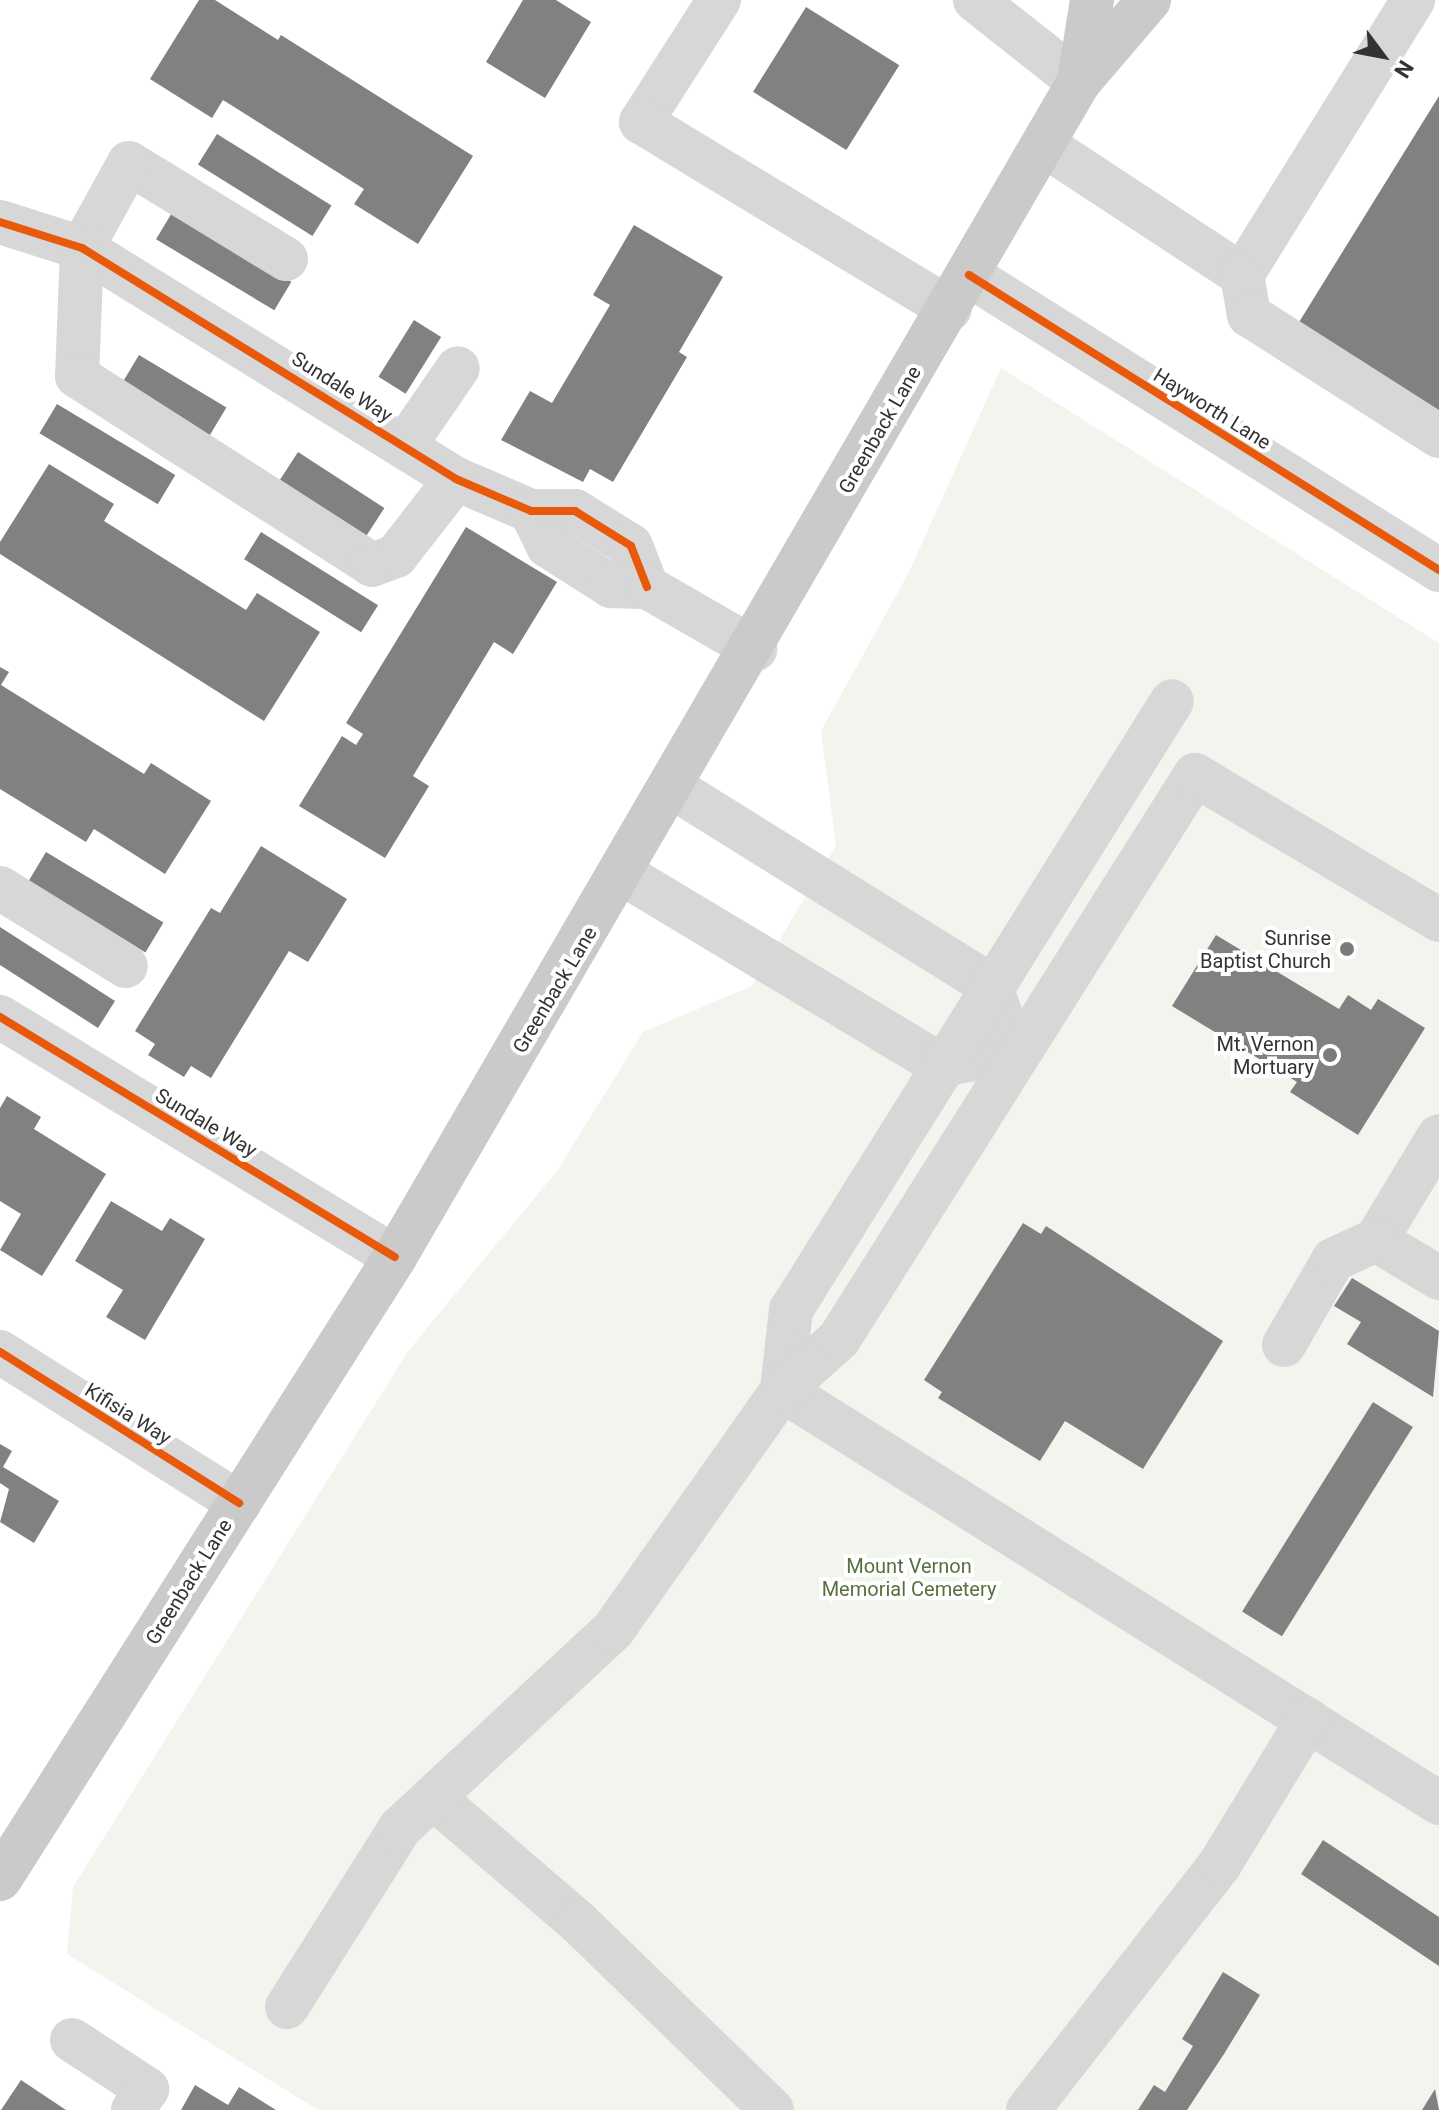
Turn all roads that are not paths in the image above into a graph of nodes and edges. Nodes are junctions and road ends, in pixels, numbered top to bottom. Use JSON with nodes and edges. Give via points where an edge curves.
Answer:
{"nodes":[{"id":1,"x":719,"y":0,"type":"edge"},
{"id":2,"x":975,"y":0,"type":"edge"},
{"id":3,"x":1092,"y":0,"type":"edge"},
{"id":4,"x":1149,"y":0,"type":"edge"},
{"id":5,"x":1413,"y":0,"type":"edge"},
{"id":6,"x":1079,"y":82,"type":"junction"},
{"id":7,"x":1044,"y":145,"type":"junction"},
{"id":8,"x":0,"y":222,"type":"edge"},
{"id":9,"x":82,"y":248,"type":"junction"},
{"id":10,"x":286,"y":259,"type":"dead end"},
{"id":11,"x":1242,"y":275,"type":"junction"},
{"id":12,"x":959,"y":292,"type":"junction"},
{"id":13,"x":458,"y":368,"type":"dead end"},
{"id":14,"x":1439,"y":436,"type":"edge"},
{"id":15,"x":405,"y":445,"type":"junction"},
{"id":16,"x":456,"y":479,"type":"junction"},
{"id":17,"x":1439,"y":570,"type":"edge"},
{"id":18,"x":755,"y":649,"type":"junction"},
{"id":19,"x":1172,"y":701,"type":"dead end"},
{"id":20,"x":674,"y":788,"type":"junction"},
{"id":21,"x":623,"y":874,"type":"junction"},
{"id":22,"x":0,"y":888,"type":"edge"},
{"id":23,"x":1439,"y":920,"type":"edge"},
{"id":24,"x":126,"y":966,"type":"dead end"},
{"id":25,"x":990,"y":985,"type":"junction"},
{"id":26,"x":0,"y":1017,"type":"edge"},
{"id":27,"x":1015,"y":1052,"type":"junction"},
{"id":28,"x":941,"y":1065,"type":"junction"},
{"id":29,"x":1439,"y":1136,"type":"edge"},
{"id":30,"x":1376,"y":1240,"type":"junction"},
{"id":31,"x":395,"y":1257,"type":"junction"},
{"id":32,"x":1439,"y":1278,"type":"edge"},
{"id":33,"x":1284,"y":1345,"type":"dead end"},
{"id":34,"x":0,"y":1352,"type":"edge"},
{"id":35,"x":782,"y":1390,"type":"junction"},
{"id":36,"x":239,"y":1503,"type":"junction"},
{"id":37,"x":1308,"y":1720,"type":"junction"},
{"id":38,"x":435,"y":1799,"type":"junction"},
{"id":39,"x":1439,"y":1803,"type":"edge"},
{"id":40,"x":0,"y":1879,"type":"edge"},
{"id":41,"x":287,"y":2007,"type":"dead end"},
{"id":42,"x":72,"y":2040,"type":"dead end"},
{"id":43,"x":133,"y":2110,"type":"edge"},
{"id":44,"x":772,"y":2110,"type":"edge"},
{"id":45,"x":1028,"y":2110,"type":"edge"}],
"edges":[{"from":1,"to":12,"type":"street","name":"Hayworth Lane","via":[[641,122]]},
{"from":2,"to":6,"type":"street"},
{"from":3,"to":6,"type":"main road","name":"Greenback Lane"},
{"from":4,"to":6,"type":"main road","name":"Greenback Lane"},
{"from":5,"to":11,"type":"street"},
{"from":6,"to":7,"type":"main road","name":"Greenback Lane"},
{"from":7,"to":11,"type":"street"},
{"from":7,"to":12,"type":"main road","name":"Greenback Lane"},
{"from":8,"to":9,"type":"street","name":"Sundale Way"},
{"from":9,"to":10,"type":"street","via":[[129,163]]},
{"from":9,"to":15,"type":"street","name":"Sundale Way"},
{"from":9,"to":16,"type":"street","via":[[77,376],[352,557],[372,565],[396,556]]},
{"from":11,"to":14,"type":"street","via":[[1249,315]]},
{"from":12,"to":17,"type":"street","name":"Hayworth Lane"},
{"from":12,"to":18,"type":"main road","name":"Greenback Lane"},
{"from":13,"to":15,"type":"street"},
{"from":15,"to":16,"type":"street","name":"Sundale Way"},
{"from":16,"to":18,"type":"street","name":"Sundale Way","via":[[531,511],[548,546],[611,586],[647,587]]},
{"from":18,"to":20,"type":"main road","name":"Greenback Lane"},
{"from":19,"to":25,"type":"street"},
{"from":20,"to":21,"type":"main road","name":"Greenback Lane"},
{"from":20,"to":25,"type":"street"},
{"from":21,"to":28,"type":"street"},
{"from":21,"to":31,"type":"main road","name":"Greenback Lane"},
{"from":22,"to":24,"type":"street"},
{"from":23,"to":27,"type":"street","via":[[1195,775]]},
{"from":25,"to":27,"type":"street"},
{"from":25,"to":28,"type":"street"},
{"from":26,"to":31,"type":"street","name":"Sundale Way"},
{"from":27,"to":28,"type":"street"},
{"from":27,"to":35,"type":"street","via":[[839,1339]]},
{"from":28,"to":35,"type":"street","via":[[791,1310]]},
{"from":29,"to":30,"type":"street"},
{"from":30,"to":32,"type":"street"},
{"from":30,"to":33,"type":"street","via":[[1333,1260]]},
{"from":31,"to":36,"type":"main road","name":"Greenback Lane"},
{"from":34,"to":36,"type":"street","name":"Kifisia Way"},
{"from":35,"to":37,"type":"street"},
{"from":35,"to":38,"type":"street","via":[[613,1630]]},
{"from":36,"to":40,"type":"main road","name":"Greenback Lane"},
{"from":37,"to":39,"type":"street"},
{"from":37,"to":45,"type":"street","via":[[1220,1864]]},
{"from":38,"to":41,"type":"street","via":[[400,1828]]},
{"from":38,"to":44,"type":"street","via":[[578,1922]]},
{"from":42,"to":43,"type":"street","via":[[147,2089]]}]}
